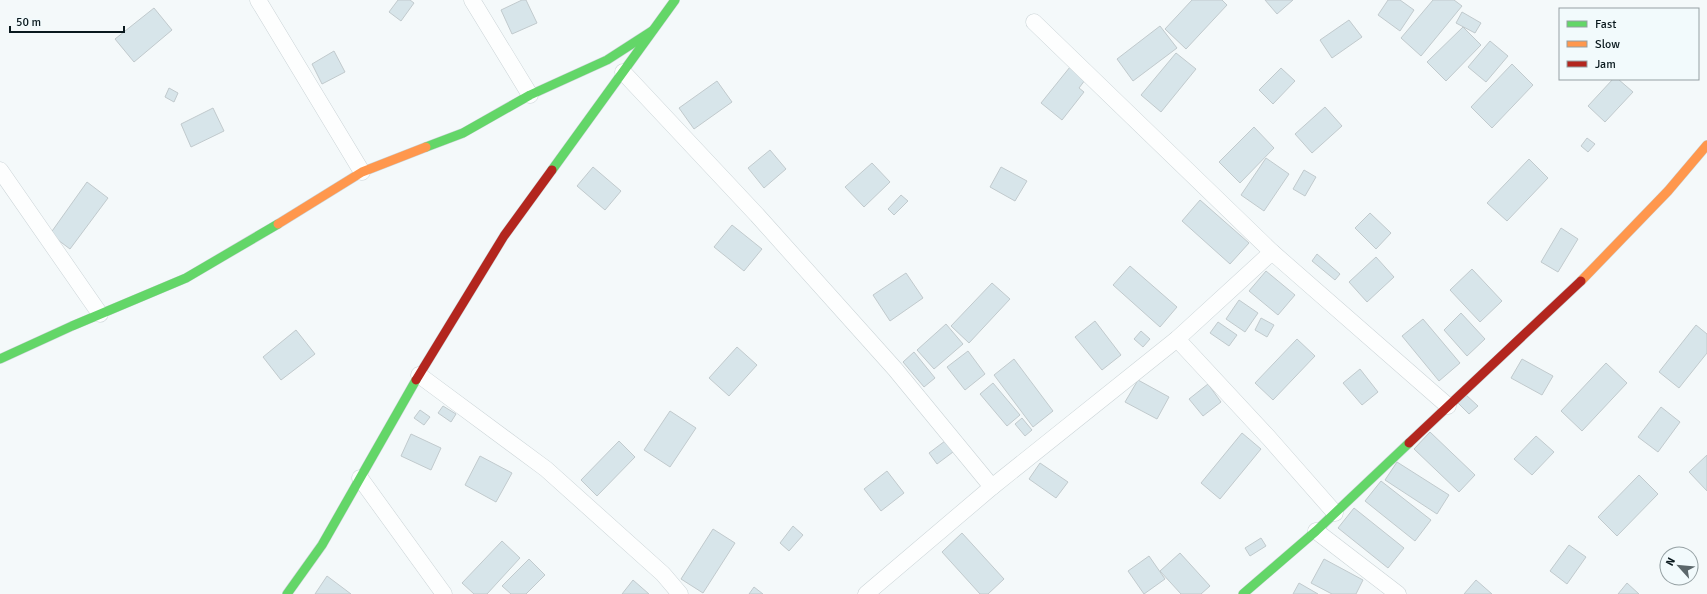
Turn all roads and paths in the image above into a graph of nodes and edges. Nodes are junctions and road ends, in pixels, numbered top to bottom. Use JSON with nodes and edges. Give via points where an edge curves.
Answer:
{"nodes":[{"id":1,"x":258,"y":0,"type":"edge"},
{"id":2,"x":472,"y":0,"type":"edge"},
{"id":3,"x":675,"y":0,"type":"edge"},
{"id":4,"x":1034,"y":22,"type":"dead end"},
{"id":5,"x":652,"y":31,"type":"junction"},
{"id":6,"x":623,"y":72,"type":"junction"},
{"id":7,"x":530,"y":95,"type":"junction"},
{"id":8,"x":1707,"y":145,"type":"edge"},
{"id":9,"x":0,"y":170,"type":"edge"},
{"id":10,"x":362,"y":172,"type":"junction"},
{"id":11,"x":1272,"y":252,"type":"junction"},
{"id":12,"x":100,"y":314,"type":"junction"},
{"id":13,"x":1177,"y":340,"type":"junction"},
{"id":14,"x":0,"y":359,"type":"edge"},
{"id":15,"x":419,"y":375,"type":"junction"},
{"id":16,"x":1448,"y":406,"type":"junction"},
{"id":17,"x":360,"y":478,"type":"junction"},
{"id":18,"x":992,"y":487,"type":"junction"},
{"id":19,"x":1335,"y":513,"type":"junction"},
{"id":20,"x":1316,"y":531,"type":"junction"},
{"id":21,"x":287,"y":594,"type":"edge"},
{"id":22,"x":444,"y":594,"type":"edge"},
{"id":23,"x":680,"y":594,"type":"edge"},
{"id":24,"x":866,"y":594,"type":"edge"},
{"id":25,"x":1243,"y":594,"type":"edge"},
{"id":26,"x":1398,"y":594,"type":"edge"}],
"edges":[{"from":1,"to":10,"type":"street"},
{"from":2,"to":7,"type":"street"},
{"from":3,"to":5,"type":"street"},
{"from":4,"to":11,"type":"street"},
{"from":5,"to":6,"type":"street"},
{"from":5,"to":7,"type":"street","via":[[607,60]]},
{"from":6,"to":15,"type":"street","via":[[504,236]]},
{"from":6,"to":18,"type":"street","via":[[757,215],[889,364]]},
{"from":7,"to":10,"type":"street","via":[[463,133]]},
{"from":8,"to":16,"type":"street","via":[[1668,191],[1584,278]]},
{"from":9,"to":12,"type":"street"},
{"from":10,"to":12,"type":"street","via":[[186,278]]},
{"from":11,"to":13,"type":"street"},
{"from":11,"to":16,"type":"street"},
{"from":12,"to":14,"type":"street"},
{"from":13,"to":18,"type":"street"},
{"from":13,"to":19,"type":"street"},
{"from":15,"to":17,"type":"street"},
{"from":15,"to":23,"type":"street","via":[[546,469],[662,574]]},
{"from":16,"to":19,"type":"street"},
{"from":17,"to":21,"type":"street","via":[[322,545]]},
{"from":17,"to":22,"type":"street"},
{"from":18,"to":24,"type":"street"},
{"from":19,"to":20,"type":"street"},
{"from":20,"to":25,"type":"street"},
{"from":20,"to":26,"type":"street"}]}
